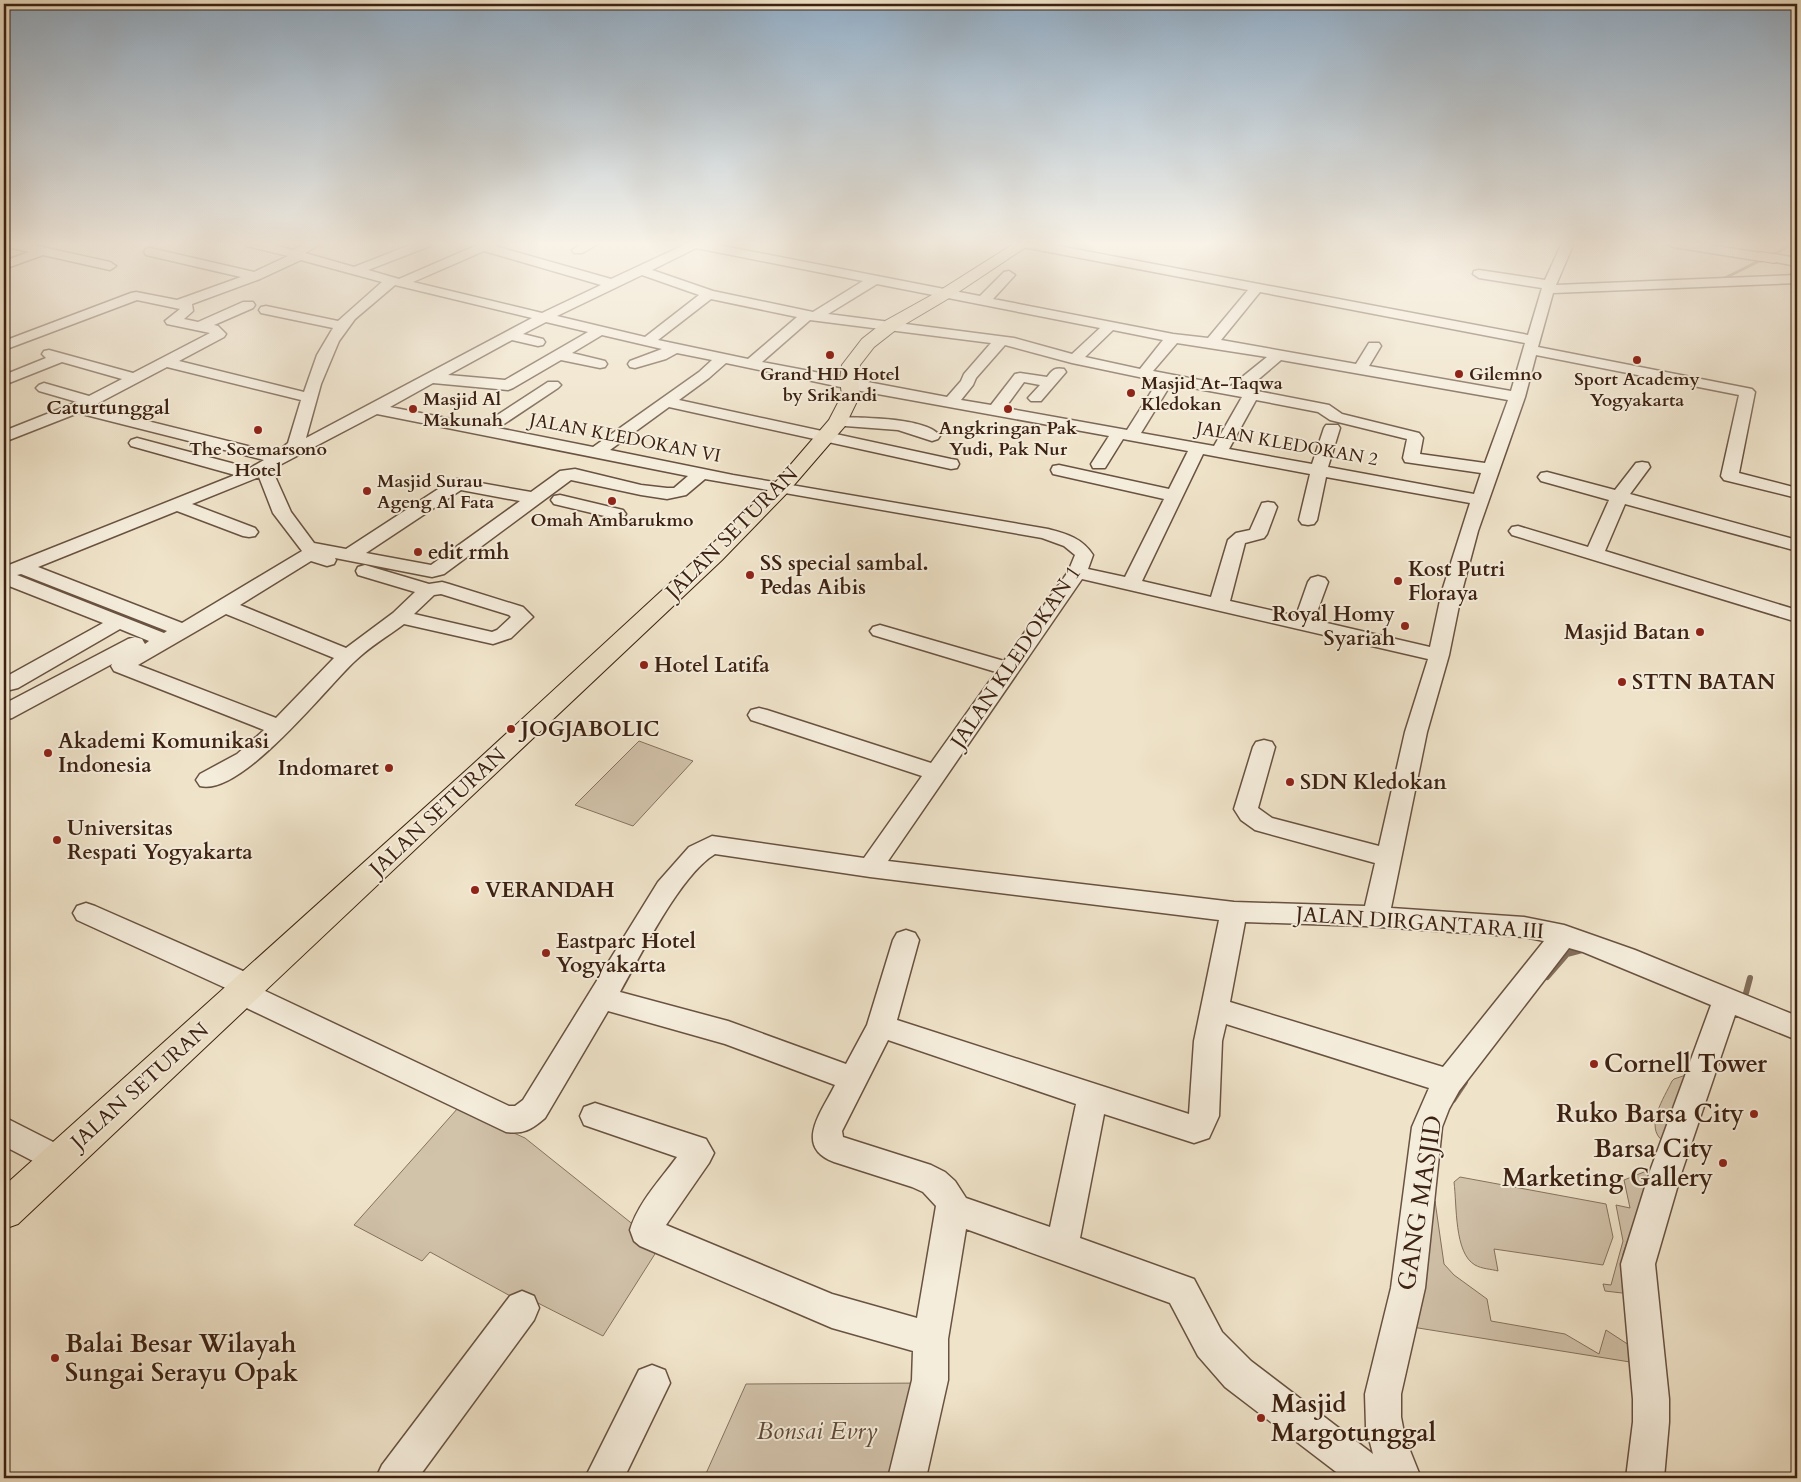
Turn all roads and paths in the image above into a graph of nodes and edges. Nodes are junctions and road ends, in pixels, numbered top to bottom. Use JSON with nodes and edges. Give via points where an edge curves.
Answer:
{"nodes":[{"id":1,"x":93,"y":312,"type":"edge"},
{"id":2,"x":183,"y":312,"type":"edge"},
{"id":3,"x":232,"y":312,"type":"edge"},
{"id":4,"x":276,"y":312,"type":"edge"},
{"id":5,"x":358,"y":312,"type":"edge"},
{"id":6,"x":524,"y":312,"type":"edge"},
{"id":7,"x":554,"y":312,"type":"edge"},
{"id":8,"x":685,"y":312,"type":"edge"},
{"id":9,"x":797,"y":312,"type":"edge"},
{"id":10,"x":816,"y":312,"type":"edge"},
{"id":11,"x":913,"y":312,"type":"edge"},
{"id":12,"x":1043,"y":312,"type":"edge"},
{"id":13,"x":1237,"y":312,"type":"edge"},
{"id":14,"x":1373,"y":312,"type":"edge"},
{"id":15,"x":1541,"y":312,"type":"edge"},
{"id":16,"x":811,"y":315,"type":"junction"},
{"id":17,"x":544,"y":317,"type":"junction"},
{"id":18,"x":891,"y":325,"type":"junction"},
{"id":19,"x":200,"y":326,"type":"junction"},
{"id":20,"x":341,"y":326,"type":"junction"},
{"id":21,"x":1110,"y":326,"type":"junction"},
{"id":22,"x":599,"y":331,"type":"junction"},
{"id":23,"x":510,"y":335,"type":"junction"},
{"id":24,"x":1172,"y":338,"type":"junction"},
{"id":25,"x":1002,"y":340,"type":"junction"},
{"id":26,"x":648,"y":341,"type":"junction"},
{"id":27,"x":538,"y":342,"type":"dead end"},
{"id":28,"x":1212,"y":343,"type":"junction"},
{"id":29,"x":1533,"y":345,"type":"junction"},
{"id":30,"x":4,"y":346,"type":"edge"},
{"id":31,"x":1374,"y":346,"type":"dead end"},
{"id":32,"x":675,"y":348,"type":"junction"},
{"id":33,"x":560,"y":354,"type":"junction"},
{"id":34,"x":1278,"y":355,"type":"junction"},
{"id":35,"x":724,"y":358,"type":"junction"},
{"id":36,"x":1073,"y":359,"type":"junction"},
{"id":37,"x":166,"y":362,"type":"junction"},
{"id":38,"x":600,"y":364,"type":"dead end"},
{"id":39,"x":635,"y":364,"type":"dead end"},
{"id":40,"x":751,"y":364,"type":"junction"},
{"id":41,"x":1362,"y":369,"type":"junction"},
{"id":42,"x":1143,"y":374,"type":"junction"},
{"id":43,"x":136,"y":378,"type":"junction"},
{"id":44,"x":430,"y":378,"type":"junction"},
{"id":45,"x":1092,"y":378,"type":"dead end"},
{"id":46,"x":4,"y":380,"type":"edge"},
{"id":47,"x":1051,"y":382,"type":"junction"},
{"id":48,"x":553,"y":385,"type":"dead end"},
{"id":49,"x":1163,"y":385,"type":"junction"},
{"id":50,"x":44,"y":388,"type":"dead end"},
{"id":51,"x":856,"y":389,"type":"junction"},
{"id":52,"x":1232,"y":391,"type":"junction"},
{"id":53,"x":1295,"y":394,"type":"dead end"},
{"id":54,"x":1251,"y":395,"type":"junction"},
{"id":55,"x":1517,"y":397,"type":"junction"},
{"id":56,"x":311,"y":398,"type":"junction"},
{"id":57,"x":1036,"y":398,"type":"dead end"},
{"id":58,"x":666,"y":402,"type":"junction"},
{"id":59,"x":950,"y":403,"type":"junction"},
{"id":60,"x":84,"y":405,"type":"junction"},
{"id":61,"x":373,"y":408,"type":"junction"},
{"id":62,"x":1323,"y":408,"type":"junction"},
{"id":63,"x":994,"y":411,"type":"junction"},
{"id":64,"x":1332,"y":428,"type":"dead end"},
{"id":65,"x":485,"y":430,"type":"junction"},
{"id":66,"x":832,"y":430,"type":"junction"},
{"id":67,"x":1125,"y":434,"type":"junction"},
{"id":68,"x":4,"y":436,"type":"edge"},
{"id":69,"x":932,"y":436,"type":"dead end"},
{"id":70,"x":137,"y":443,"type":"dead end"},
{"id":71,"x":1198,"y":448,"type":"junction"},
{"id":72,"x":596,"y":452,"type":"junction"},
{"id":73,"x":1219,"y":452,"type":"junction"},
{"id":74,"x":271,"y":463,"type":"junction"},
{"id":75,"x":951,"y":464,"type":"dead end"},
{"id":76,"x":1099,"y":464,"type":"dead end"},
{"id":77,"x":1642,"y":467,"type":"dead end"},
{"id":78,"x":1319,"y":469,"type":"junction"},
{"id":79,"x":1490,"y":469,"type":"junction"},
{"id":80,"x":1059,"y":470,"type":"dead end"},
{"id":81,"x":701,"y":474,"type":"junction"},
{"id":82,"x":1547,"y":477,"type":"dead end"},
{"id":83,"x":781,"y":488,"type":"junction"},
{"id":84,"x":640,"y":489,"type":"junction"},
{"id":85,"x":1797,"y":493,"type":"edge"},
{"id":86,"x":1175,"y":496,"type":"junction"},
{"id":87,"x":1619,"y":497,"type":"junction"},
{"id":88,"x":534,"y":498,"type":"junction"},
{"id":89,"x":560,"y":500,"type":"dead end"},
{"id":90,"x":1480,"y":500,"type":"junction"},
{"id":91,"x":175,"y":504,"type":"junction"},
{"id":92,"x":1268,"y":507,"type":"dead end"},
{"id":93,"x":1308,"y":520,"type":"dead end"},
{"id":94,"x":1518,"y":531,"type":"dead end"},
{"id":95,"x":249,"y":532,"type":"dead end"},
{"id":96,"x":1797,"y":546,"type":"edge"},
{"id":97,"x":308,"y":548,"type":"junction"},
{"id":98,"x":1594,"y":555,"type":"junction"},
{"id":99,"x":348,"y":556,"type":"junction"},
{"id":100,"x":1077,"y":572,"type":"junction"},
{"id":101,"x":9,"y":573,"type":"edge"},
{"id":102,"x":1318,"y":582,"type":"dead end"},
{"id":103,"x":1131,"y":585,"type":"junction"},
{"id":104,"x":428,"y":590,"type":"junction"},
{"id":105,"x":1219,"y":604,"type":"junction"},
{"id":106,"x":225,"y":606,"type":"junction"},
{"id":107,"x":1797,"y":616,"type":"edge"},
{"id":108,"x":400,"y":617,"type":"junction"},
{"id":109,"x":118,"y":622,"type":"junction"},
{"id":110,"x":1302,"y":624,"type":"junction"},
{"id":111,"x":880,"y":631,"type":"dead end"},
{"id":112,"x":168,"y":632,"type":"junction"},
{"id":113,"x":1439,"y":654,"type":"junction"},
{"id":114,"x":348,"y":656,"type":"junction"},
{"id":115,"x":1009,"y":669,"type":"junction"},
{"id":116,"x":4,"y":680,"type":"edge"},
{"id":117,"x":4,"y":713,"type":"edge"},
{"id":118,"x":759,"y":715,"type":"dead end"},
{"id":119,"x":278,"y":728,"type":"junction"},
{"id":120,"x":1264,"y":747,"type":"dead end"},
{"id":121,"x":936,"y":773,"type":"junction"},
{"id":122,"x":208,"y":780,"type":"dead end"},
{"id":123,"x":1388,"y":858,"type":"junction"},
{"id":124,"x":870,"y":868,"type":"junction"},
{"id":125,"x":1234,"y":912,"type":"junction"},
{"id":126,"x":86,"y":913,"type":"dead end"},
{"id":127,"x":1376,"y":916,"type":"junction"},
{"id":128,"x":1564,"y":935,"type":"junction"},
{"id":129,"x":906,"y":940,"type":"dead end"},
{"id":130,"x":246,"y":989,"type":"junction"},
{"id":131,"x":602,"y":998,"type":"junction"},
{"id":132,"x":1727,"y":999,"type":"junction"},
{"id":133,"x":1215,"y":1009,"type":"junction"},
{"id":134,"x":881,"y":1026,"type":"junction"},
{"id":135,"x":1797,"y":1028,"type":"edge"},
{"id":136,"x":852,"y":1079,"type":"junction"},
{"id":137,"x":1449,"y":1082,"type":"junction"},
{"id":138,"x":1092,"y":1097,"type":"junction"},
{"id":139,"x":595,"y":1116,"type":"dead end"},
{"id":140,"x":4,"y":1131,"type":"edge"},
{"id":141,"x":58,"y":1160,"type":"junction"},
{"id":142,"x":953,"y":1209,"type":"junction"},
{"id":143,"x":4,"y":1211,"type":"edge"},
{"id":144,"x":1062,"y":1247,"type":"junction"},
{"id":145,"x":522,"y":1308,"type":"dead end"},
{"id":146,"x":931,"y":1339,"type":"junction"},
{"id":147,"x":652,"y":1383,"type":"dead end"},
{"id":148,"x":395,"y":1478,"type":"edge"},
{"id":149,"x":604,"y":1478,"type":"edge"},
{"id":150,"x":907,"y":1478,"type":"edge"},
{"id":151,"x":1374,"y":1478,"type":"edge"},
{"id":152,"x":1402,"y":1478,"type":"edge"},
{"id":153,"x":1645,"y":1478,"type":"edge"}],
"edges":[{"from":1,"to":30,"type":"street"},
{"from":2,"to":19,"type":"street","via":[[172,321]]},
{"from":3,"to":19,"type":"street"},
{"from":4,"to":20,"type":"street"},
{"from":5,"to":20,"type":"street"},
{"from":6,"to":17,"type":"street","name":"JALAN KLEDOKAN 2"},
{"from":7,"to":17,"type":"street"},
{"from":8,"to":26,"type":"street"},
{"from":9,"to":16,"type":"street"},
{"from":10,"to":16,"type":"street"},
{"from":11,"to":18,"type":"main road","name":"JALAN SETURAN"},
{"from":12,"to":21,"type":"street"},
{"from":13,"to":28,"type":"street"},
{"from":14,"to":29,"type":"street"},
{"from":15,"to":29,"type":"street"},
{"from":16,"to":18,"type":"street"},
{"from":16,"to":40,"type":"street"},
{"from":17,"to":22,"type":"street","name":"JALAN KLEDOKAN 2"},
{"from":17,"to":23,"type":"street"},
{"from":18,"to":25,"type":"street"},
{"from":18,"to":51,"type":"main road","name":"JALAN SETURAN","via":[[854,358],[849,372]]},
{"from":19,"to":37,"type":"street","via":[[219,334]]},
{"from":20,"to":56,"type":"street","via":[[320,363]]},
{"from":21,"to":24,"type":"street"},
{"from":21,"to":36,"type":"street"},
{"from":22,"to":26,"type":"street","name":"JALAN KLEDOKAN 2"},
{"from":22,"to":33,"type":"street"},
{"from":23,"to":27,"type":"street"},
{"from":23,"to":44,"type":"street"},
{"from":24,"to":28,"type":"street"},
{"from":24,"to":42,"type":"street"},
{"from":25,"to":36,"type":"street"},
{"from":25,"to":59,"type":"street","via":[[968,377],[968,382]]},
{"from":26,"to":32,"type":"street","name":"JALAN KLEDOKAN 2"},
{"from":28,"to":34,"type":"street"},
{"from":29,"to":55,"type":"street"},
{"from":29,"to":85,"type":"street","via":[[1744,390],[1747,392],[1730,476]]},
{"from":31,"to":41,"type":"street"},
{"from":32,"to":35,"type":"street","name":"JALAN KLEDOKAN 2"},
{"from":32,"to":39,"type":"street"},
{"from":33,"to":38,"type":"street"},
{"from":33,"to":44,"type":"street","via":[[508,385]]},
{"from":34,"to":41,"type":"street"},
{"from":34,"to":52,"type":"street"},
{"from":35,"to":40,"type":"street","name":"JALAN KLEDOKAN 2"},
{"from":35,"to":58,"type":"street"},
{"from":36,"to":42,"type":"street"},
{"from":36,"to":47,"type":"street"},
{"from":37,"to":43,"type":"street"},
{"from":37,"to":56,"type":"street"},
{"from":40,"to":51,"type":"street","name":"JALAN KLEDOKAN 2"},
{"from":41,"to":55,"type":"street","via":[[1432,388]]},
{"from":42,"to":49,"type":"street"},
{"from":43,"to":46,"type":"street","via":[[55,356]]},
{"from":43,"to":60,"type":"street"},
{"from":44,"to":61,"type":"street"},
{"from":45,"to":49,"type":"street"},
{"from":47,"to":57,"type":"street"},
{"from":47,"to":63,"type":"street","via":[[1020,377]]},
{"from":48,"to":65,"type":"street"},
{"from":49,"to":52,"type":"street"},
{"from":49,"to":67,"type":"street"},
{"from":50,"to":60,"type":"street"},
{"from":51,"to":59,"type":"street","name":"JALAN KLEDOKAN 2"},
{"from":51,"to":66,"type":"main road","name":"JALAN SETURAN"},
{"from":52,"to":54,"type":"street"},
{"from":53,"to":62,"type":"street"},
{"from":54,"to":62,"type":"street"},
{"from":54,"to":73,"type":"street"},
{"from":55,"to":79,"type":"street"},
{"from":56,"to":74,"type":"street","via":[[296,444]]},
{"from":58,"to":66,"type":"street"},
{"from":58,"to":72,"type":"street"},
{"from":59,"to":63,"type":"street","name":"JALAN KLEDOKAN 2"},
{"from":60,"to":68,"type":"street"},
{"from":60,"to":74,"type":"street"},
{"from":61,"to":65,"type":"street","name":"JALAN KLEDOKAN VI"},
{"from":61,"to":74,"type":"street"},
{"from":62,"to":79,"type":"street","via":[[1336,417],[1413,436],[1411,458]]},
{"from":63,"to":67,"type":"street","name":"JALAN KLEDOKAN 2"},
{"from":64,"to":78,"type":"street"},
{"from":65,"to":72,"type":"street","name":"JALAN KLEDOKAN VI"},
{"from":66,"to":69,"type":"street","via":[[896,425],[922,430]]},
{"from":66,"to":75,"type":"street"},
{"from":66,"to":83,"type":"main road","name":"JALAN SETURAN"},
{"from":67,"to":71,"type":"street","name":"JALAN KLEDOKAN 2"},
{"from":67,"to":76,"type":"street"},
{"from":70,"to":74,"type":"street"},
{"from":71,"to":73,"type":"street","name":"JALAN KLEDOKAN 2"},
{"from":71,"to":86,"type":"street"},
{"from":72,"to":81,"type":"street","name":"JALAN KLEDOKAN VI"},
{"from":73,"to":78,"type":"street","name":"JALAN KLEDOKAN 2"},
{"from":74,"to":91,"type":"street"},
{"from":74,"to":97,"type":"street","via":[[266,474],[282,513]]},
{"from":77,"to":87,"type":"street"},
{"from":78,"to":90,"type":"street","name":"JALAN KLEDOKAN 2"},
{"from":78,"to":93,"type":"street"},
{"from":79,"to":90,"type":"street"},
{"from":80,"to":86,"type":"street"},
{"from":81,"to":83,"type":"street","name":"JALAN KLEDOKAN VI"},
{"from":81,"to":84,"type":"street","via":[[677,492]]},
{"from":82,"to":87,"type":"street"},
{"from":83,"to":100,"type":"street","name":"JALAN KLEDOKAN 1","via":[[1056,537],[1080,548],[1084,555]]},
{"from":83,"to":130,"type":"main road","name":"JALAN SETURAN","via":[[714,555]]},
{"from":84,"to":88,"type":"street","via":[[570,474]]},
{"from":84,"to":89,"type":"street","via":[[612,518]]},
{"from":86,"to":103,"type":"street"},
{"from":87,"to":96,"type":"street"},
{"from":87,"to":98,"type":"street"},
{"from":88,"to":99,"type":"street","via":[[458,484]]},
{"from":88,"to":99,"type":"street","via":[[435,571]]},
{"from":90,"to":113,"type":"street","via":[[1455,583]]},
{"from":91,"to":95,"type":"street"},
{"from":91,"to":101,"type":"street"},
{"from":92,"to":105,"type":"street","via":[[1258,534],[1238,540]]},
{"from":94,"to":98,"type":"street"},
{"from":97,"to":99,"type":"street"},
{"from":97,"to":112,"type":"street"},
{"from":98,"to":107,"type":"street"},
{"from":100,"to":103,"type":"street"},
{"from":100,"to":115,"type":"street","name":"JALAN KLEDOKAN 1"},
{"from":101,"to":109,"type":"street"},
{"from":101,"to":112,"type":"street"},
{"from":102,"to":110,"type":"street"},
{"from":103,"to":105,"type":"street"},
{"from":104,"to":106,"type":"street","via":[[308,555]]},
{"from":104,"to":108,"type":"street"},
{"from":104,"to":108,"type":"street","via":[[442,588],[516,611],[522,617],[504,634],[493,638]]},
{"from":105,"to":110,"type":"street"},
{"from":106,"to":112,"type":"street"},
{"from":106,"to":114,"type":"street"},
{"from":108,"to":114,"type":"street"},
{"from":109,"to":112,"type":"street"},
{"from":109,"to":116,"type":"street","via":[[38,669],[10,683]]},
{"from":110,"to":113,"type":"street"},
{"from":111,"to":115,"type":"street"},
{"from":112,"to":117,"type":"street","via":[[95,662]]},
{"from":112,"to":119,"type":"street","via":[[121,666]]},
{"from":113,"to":123,"type":"street","via":[[1416,732]]},
{"from":114,"to":119,"type":"street"},
{"from":115,"to":121,"type":"street","name":"JALAN KLEDOKAN 1"},
{"from":118,"to":121,"type":"street"},
{"from":119,"to":122,"type":"street","via":[[245,759]]},
{"from":120,"to":123,"type":"street","via":[[1246,809],[1249,814],[1264,824]]},
{"from":121,"to":124,"type":"street","name":"JALAN KLEDOKAN 1"},
{"from":123,"to":127,"type":"street"},
{"from":124,"to":125,"type":"street","name":"JALAN DIRGANTARA III"},
{"from":124,"to":131,"type":"street","name":"JALAN DIRGANTARA III","via":[[712,845],[705,848],[667,889]]},
{"from":125,"to":127,"type":"street","name":"JALAN DIRGANTARA III"},
{"from":125,"to":133,"type":"street"},
{"from":126,"to":130,"type":"street"},
{"from":127,"to":128,"type":"street","name":"JALAN DIRGANTARA III","via":[[1524,927]]},
{"from":128,"to":132,"type":"street","name":"JALAN DIRGANTARA III"},
{"from":128,"to":137,"type":"street","name":"GANG MASJID"},
{"from":129,"to":134,"type":"street"},
{"from":130,"to":131,"type":"street","name":"JALAN DIRGANTARA III","via":[[514,1121],[528,1116],[534,1109]]},
{"from":130,"to":141,"type":"main road","name":"JALAN SETURAN"},
{"from":131,"to":136,"type":"street","via":[[728,1033]]},
{"from":132,"to":135,"type":"street","name":"JALAN DIRGANTARA III"},
{"from":132,"to":153,"type":"street","via":[[1666,1171],[1638,1264],[1652,1422]]},
{"from":133,"to":137,"type":"street"},
{"from":133,"to":138,"type":"street","via":[[1208,1041],[1204,1116],[1198,1128]]},
{"from":134,"to":136,"type":"street"},
{"from":134,"to":138,"type":"street"},
{"from":136,"to":142,"type":"street","via":[[827,1131],[829,1143],[834,1148],[934,1182],[951,1200]]},
{"from":137,"to":152,"type":"street","name":"GANG MASJID","via":[[1435,1104],[1427,1127],[1408,1288],[1383,1394],[1382,1424],[1386,1442]]},
{"from":138,"to":144,"type":"street"},
{"from":139,"to":146,"type":"street","via":[[698,1153],[648,1224],[646,1230],[652,1236],[832,1312]]},
{"from":140,"to":141,"type":"street"},
{"from":141,"to":143,"type":"main road","name":"JALAN SETURAN"},
{"from":142,"to":144,"type":"street"},
{"from":142,"to":146,"type":"street"},
{"from":144,"to":151,"type":"street","via":[[1182,1291],[1210,1344],[1238,1374]]},
{"from":145,"to":148,"type":"street"},
{"from":146,"to":150,"type":"street","via":[[930,1380]]},
{"from":147,"to":149,"type":"street"}]}
